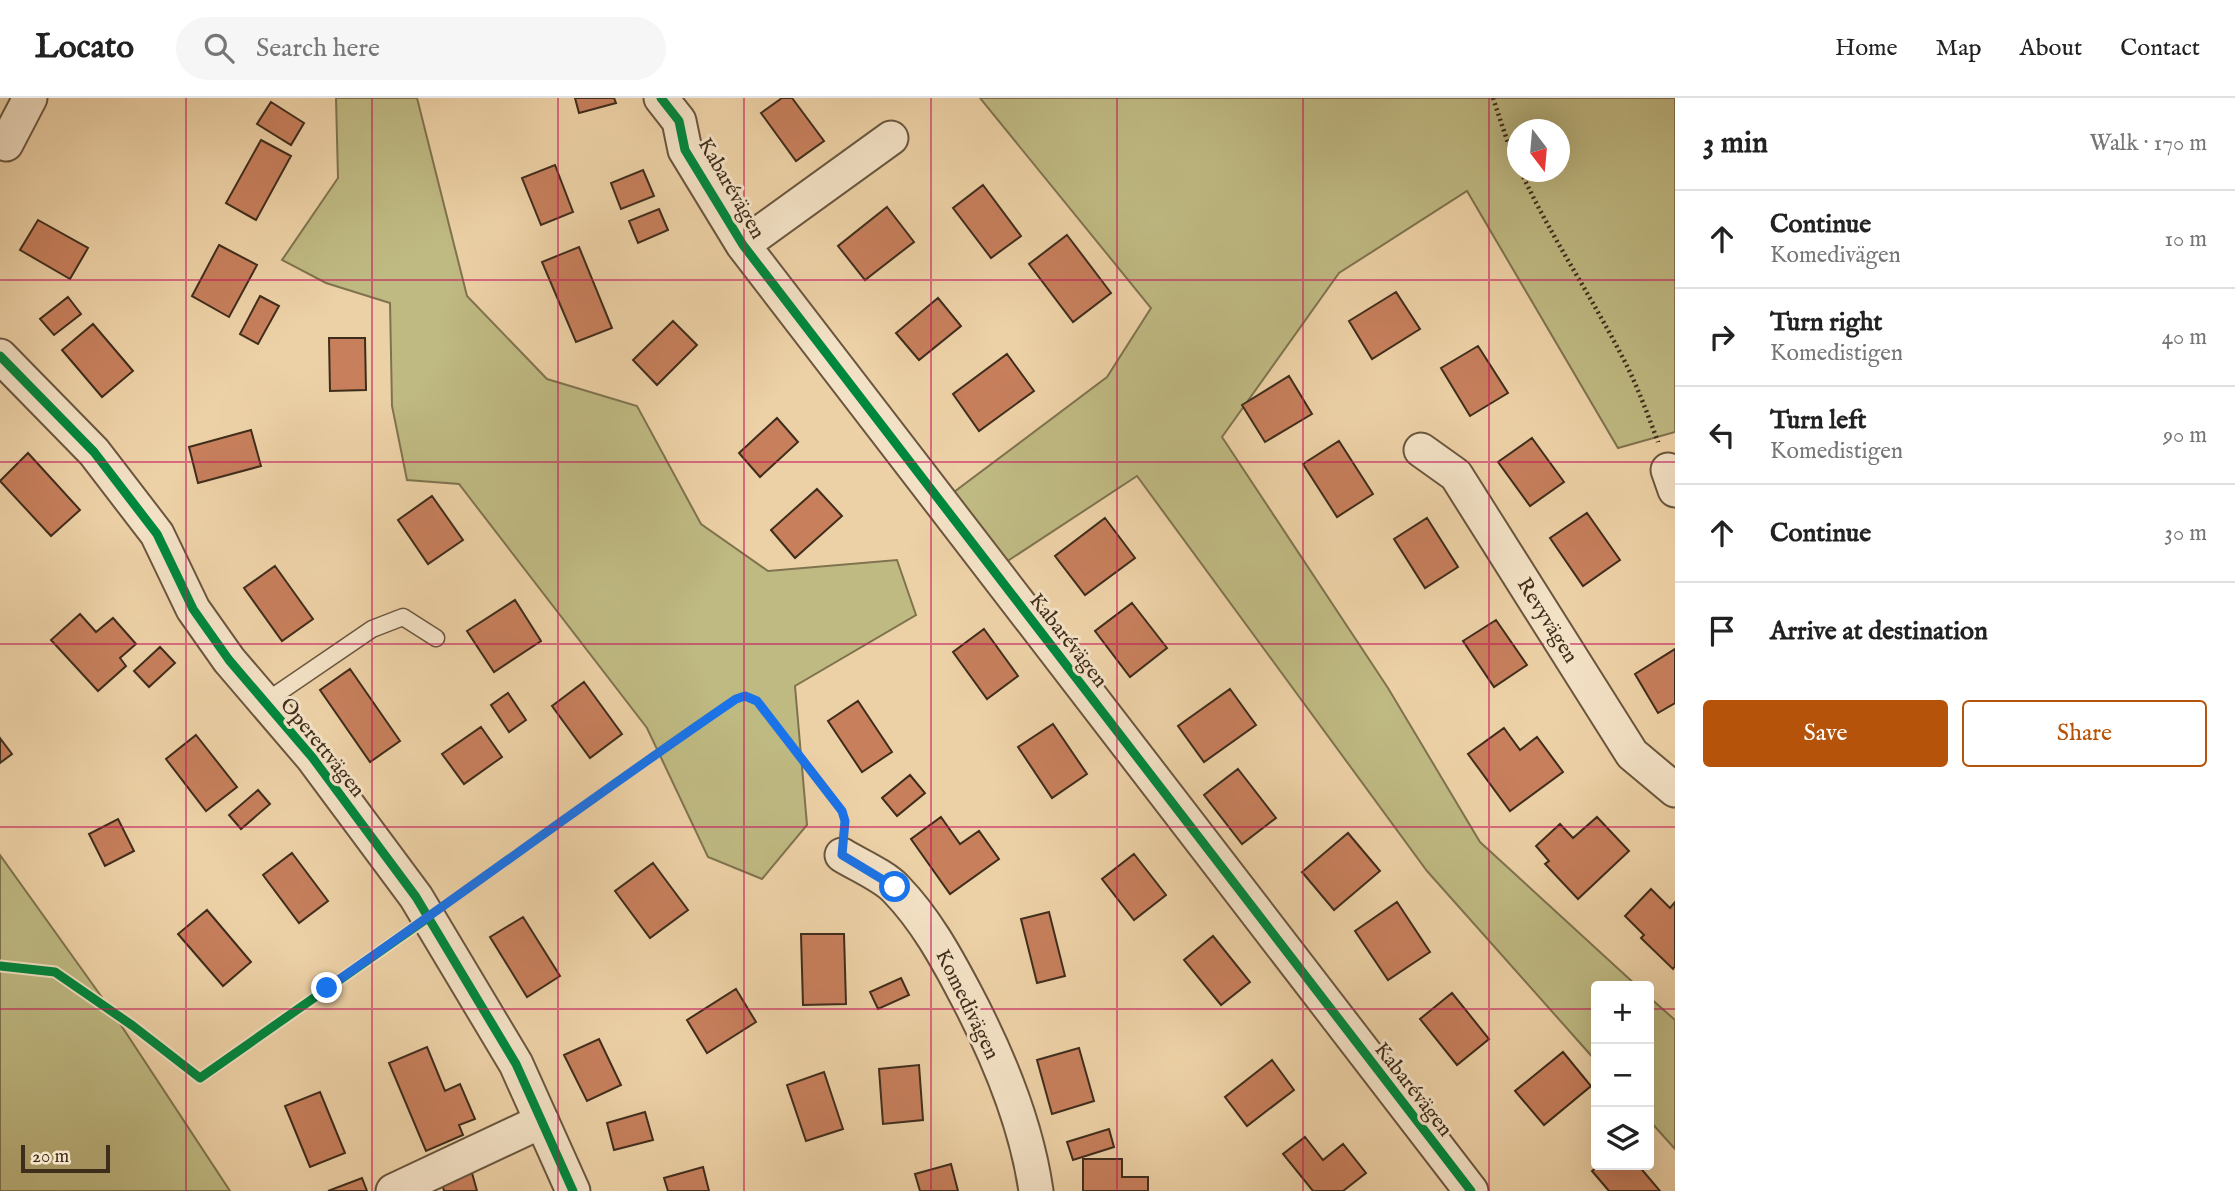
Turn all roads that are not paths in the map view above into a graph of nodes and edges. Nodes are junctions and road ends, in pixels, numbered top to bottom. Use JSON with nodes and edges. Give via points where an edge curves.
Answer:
{"nodes":[{"id":1,"x":30,"y":98,"type":"edge"},
{"id":2,"x":660,"y":98,"type":"edge"},
{"id":3,"x":891,"y":138,"type":"dead end"},
{"id":4,"x":6,"y":144,"type":"dead end"},
{"id":5,"x":743,"y":244,"type":"junction"},
{"id":6,"x":0,"y":356,"type":"edge"},
{"id":7,"x":1421,"y":450,"type":"dead end"},
{"id":8,"x":436,"y":638,"type":"dead end"},
{"id":9,"x":265,"y":702,"type":"junction"},
{"id":10,"x":1675,"y":790,"type":"edge"},
{"id":11,"x":842,"y":855,"type":"road end"},
{"id":12,"x":542,"y":1121,"type":"junction"},
{"id":13,"x":393,"y":1191,"type":"edge"},
{"id":14,"x":573,"y":1191,"type":"edge"},
{"id":15,"x":1036,"y":1191,"type":"edge"},
{"id":16,"x":1471,"y":1191,"type":"edge"}],
"edges":[{"from":1,"to":4,"type":"street"},
{"from":2,"to":5,"type":"street","name":"Kabarévägen","via":[[679,121],[685,150]]},
{"from":3,"to":5,"type":"street","name":"Kabarévägen"},
{"from":5,"to":16,"type":"street","name":"Kabarévägen"},
{"from":6,"to":9,"type":"street","name":"Operettvägen","via":[[94,452],[157,534],[192,609]]},
{"from":7,"to":10,"type":"street","name":"Revyvägen","via":[[1456,475],[1632,754]]},
{"from":8,"to":9,"type":"lane","via":[[403,617],[372,629]]},
{"from":9,"to":12,"type":"street","name":"Operettvägen","via":[[312,757],[429,917],[516,1064]]},
{"from":11,"to":15,"type":"street","name":"Komedivägen","via":[[895,887],[940,944],[1009,1087]]},
{"from":12,"to":13,"type":"street"},
{"from":12,"to":14,"type":"street","name":"Operettvägen"}]}
